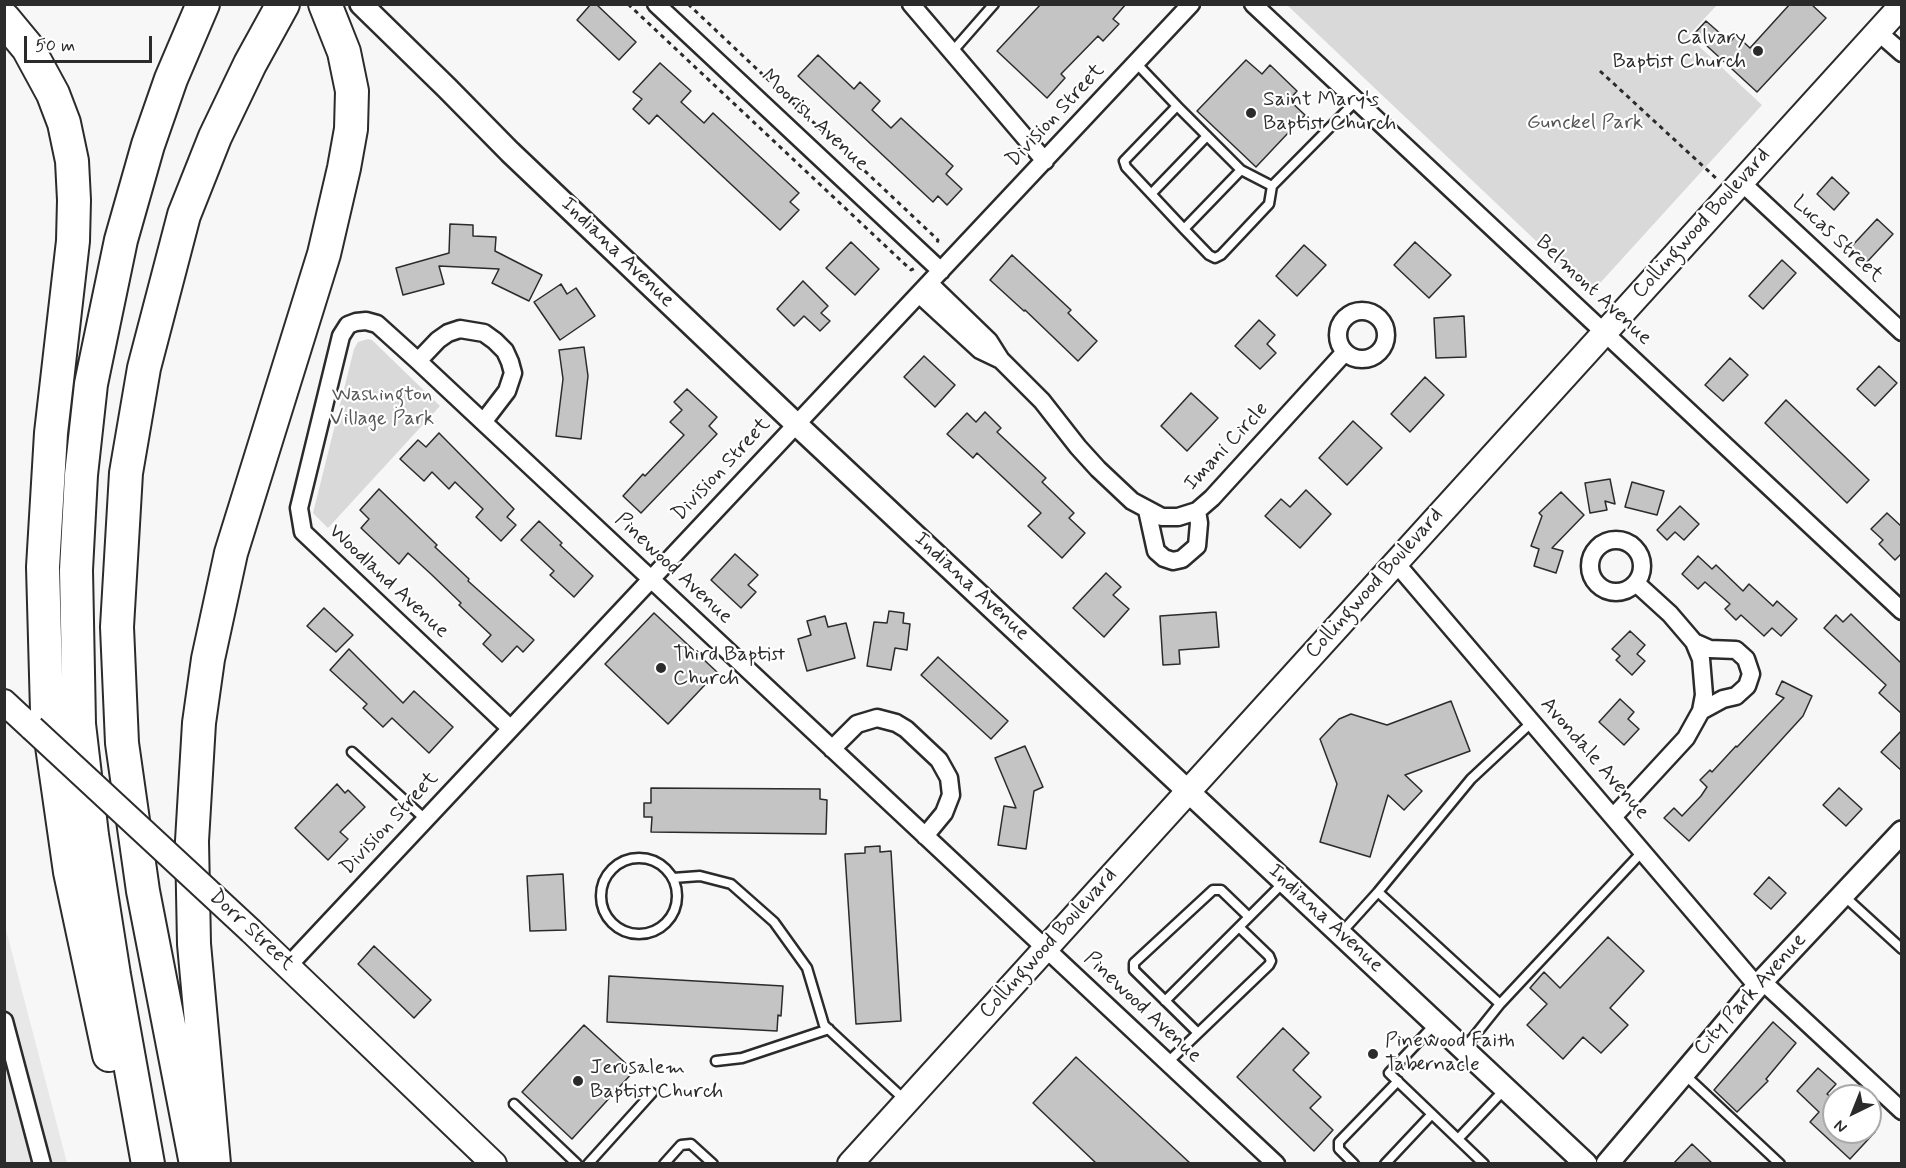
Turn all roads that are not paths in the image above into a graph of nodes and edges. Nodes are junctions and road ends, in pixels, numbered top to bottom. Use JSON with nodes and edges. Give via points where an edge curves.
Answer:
{"nodes":[{"id":1,"x":203,"y":4,"type":"edge"},
{"id":2,"x":283,"y":4,"type":"edge"},
{"id":3,"x":325,"y":4,"type":"edge"},
{"id":4,"x":361,"y":4,"type":"edge"},
{"id":5,"x":656,"y":4,"type":"edge"},
{"id":6,"x":911,"y":4,"type":"edge"},
{"id":7,"x":994,"y":4,"type":"edge"},
{"id":8,"x":1191,"y":4,"type":"edge"},
{"id":9,"x":1253,"y":4,"type":"edge"},
{"id":10,"x":1902,"y":5,"type":"edge"},
{"id":11,"x":4,"y":19,"type":"edge"},
{"id":12,"x":1878,"y":32,"type":"junction"},
{"id":13,"x":952,"y":52,"type":"junction"},
{"id":14,"x":1902,"y":53,"type":"edge"},
{"id":15,"x":1136,"y":63,"type":"junction"},
{"id":16,"x":1356,"y":101,"type":"junction"},
{"id":17,"x":1178,"y":106,"type":"junction"},
{"id":18,"x":1207,"y":136,"type":"junction"},
{"id":19,"x":1045,"y":161,"type":"junction"},
{"id":20,"x":1241,"y":170,"type":"junction"},
{"id":21,"x":1272,"y":186,"type":"junction"},
{"id":22,"x":1736,"y":187,"type":"junction"},
{"id":23,"x":1152,"y":193,"type":"junction"},
{"id":24,"x":1184,"y":229,"type":"junction"},
{"id":25,"x":930,"y":283,"type":"junction"},
{"id":26,"x":1603,"y":332,"type":"junction"},
{"id":27,"x":1902,"y":332,"type":"edge"},
{"id":28,"x":341,"y":336,"type":"joint"},
{"id":29,"x":1345,"y":352,"type":"dead end"},
{"id":30,"x":418,"y":361,"type":"junction"},
{"id":31,"x":484,"y":421,"type":"junction"},
{"id":32,"x":796,"y":424,"type":"junction"},
{"id":33,"x":1147,"y":510,"type":"junction"},
{"id":34,"x":1197,"y":511,"type":"junction"},
{"id":35,"x":1395,"y":562,"type":"junction"},
{"id":36,"x":651,"y":579,"type":"junction"},
{"id":37,"x":1636,"y":583,"type":"dead end"},
{"id":38,"x":1902,"y":611,"type":"edge"},
{"id":39,"x":1694,"y":642,"type":"junction"},
{"id":40,"x":4,"y":702,"type":"edge"},
{"id":41,"x":1701,"y":711,"type":"junction"},
{"id":42,"x":1532,"y":721,"type":"junction"},
{"id":43,"x":510,"y":728,"type":"junction"},
{"id":44,"x":832,"y":749,"type":"junction"},
{"id":45,"x":352,"y":752,"type":"dead end"},
{"id":46,"x":1189,"y":791,"type":"junction"},
{"id":47,"x":1614,"y":816,"type":"junction"},
{"id":48,"x":425,"y":819,"type":"junction"},
{"id":49,"x":1902,"y":832,"type":"edge"},
{"id":50,"x":925,"y":836,"type":"junction"},
{"id":51,"x":1643,"y":851,"type":"junction"},
{"id":52,"x":673,"y":878,"type":"junction"},
{"id":53,"x":1286,"y":881,"type":"junction"},
{"id":54,"x":1378,"y":892,"type":"junction"},
{"id":55,"x":1843,"y":894,"type":"junction"},
{"id":56,"x":1249,"y":918,"type":"junction"},
{"id":57,"x":1239,"y":927,"type":"junction"},
{"id":58,"x":1341,"y":933,"type":"junction"},
{"id":59,"x":1045,"y":947,"type":"junction"},
{"id":60,"x":1902,"y":949,"type":"edge"},
{"id":61,"x":288,"y":966,"type":"junction"},
{"id":62,"x":1760,"y":983,"type":"junction"},
{"id":63,"x":1165,"y":1001,"type":"junction"},
{"id":64,"x":1500,"y":1005,"type":"junction"},
{"id":65,"x":4,"y":1021,"type":"edge"},
{"id":66,"x":1436,"y":1023,"type":"junction"},
{"id":67,"x":829,"y":1029,"type":"junction"},
{"id":68,"x":1198,"y":1033,"type":"junction"},
{"id":69,"x":1464,"y":1049,"type":"junction"},
{"id":70,"x":716,"y":1061,"type":"dead end"},
{"id":71,"x":1168,"y":1062,"type":"junction"},
{"id":72,"x":1683,"y":1073,"type":"junction"},
{"id":73,"x":1398,"y":1081,"type":"junction"},
{"id":74,"x":1506,"y":1088,"type":"junction"},
{"id":75,"x":652,"y":1093,"type":"dead end"},
{"id":76,"x":906,"y":1101,"type":"junction"},
{"id":77,"x":514,"y":1104,"type":"dead end"},
{"id":78,"x":1902,"y":1111,"type":"edge"},
{"id":79,"x":1432,"y":1114,"type":"junction"},
{"id":80,"x":1458,"y":1139,"type":"junction"},
{"id":81,"x":42,"y":1164,"type":"edge"},
{"id":82,"x":136,"y":1164,"type":"edge"},
{"id":83,"x":148,"y":1164,"type":"edge"},
{"id":84,"x":196,"y":1164,"type":"edge"},
{"id":85,"x":214,"y":1164,"type":"edge"},
{"id":86,"x":494,"y":1164,"type":"edge"},
{"id":87,"x":577,"y":1164,"type":"edge"},
{"id":88,"x":588,"y":1164,"type":"edge"},
{"id":89,"x":664,"y":1164,"type":"edge"},
{"id":90,"x":713,"y":1164,"type":"edge"},
{"id":91,"x":850,"y":1164,"type":"edge"},
{"id":92,"x":1276,"y":1164,"type":"edge"},
{"id":93,"x":1354,"y":1164,"type":"edge"},
{"id":94,"x":1385,"y":1164,"type":"edge"},
{"id":95,"x":1484,"y":1164,"type":"edge"},
{"id":96,"x":1586,"y":1164,"type":"edge"},
{"id":97,"x":1608,"y":1164,"type":"edge"},
{"id":98,"x":1780,"y":1164,"type":"edge"}],
"edges":[{"from":1,"to":83,"type":"highway","via":[[171,79],[121,240],[90,384],[75,570],[79,724],[90,824]]},
{"from":2,"to":84,"type":"highway","via":[[215,137],[184,215],[144,368],[126,473],[117,627],[122,743],[143,891]]},
{"from":3,"to":85,"type":"highway","via":[[344,52],[352,91],[351,129],[324,254],[231,553],[199,723],[192,842],[194,944]]},
{"from":4,"to":32,"type":"street","name":"Indiana Avenue"},
{"from":5,"to":25,"type":"street","name":"Moorish Avenue"},
{"from":6,"to":13,"type":"street"},
{"from":7,"to":13,"type":"lane"},
{"from":8,"to":15,"type":"street","name":"Division Street"},
{"from":9,"to":16,"type":"street","name":"Belmont Avenue"},
{"from":10,"to":12,"type":"main road","name":"Collingwood Boulevard"},
{"from":11,"to":82,"type":"highway","via":[[28,48],[53,94],[72,161],[73,241],[51,433],[43,567],[47,711],[70,872]]},
{"from":12,"to":14,"type":"street"},
{"from":12,"to":22,"type":"main road","name":"Collingwood Boulevard"},
{"from":13,"to":19,"type":"street"},
{"from":15,"to":17,"type":"lane"},
{"from":15,"to":19,"type":"street","name":"Division Street"},
{"from":16,"to":21,"type":"lane"},
{"from":16,"to":26,"type":"street","name":"Belmont Avenue"},
{"from":17,"to":18,"type":"lane"},
{"from":17,"to":23,"type":"lane","via":[[1124,161]]},
{"from":18,"to":20,"type":"lane"},
{"from":18,"to":23,"type":"lane"},
{"from":19,"to":25,"type":"street","name":"Division Street"},
{"from":20,"to":21,"type":"lane"},
{"from":20,"to":24,"type":"lane"},
{"from":21,"to":24,"type":"lane","via":[[1269,204],[1215,258]]},
{"from":22,"to":26,"type":"main road","name":"Collingwood Boulevard"},
{"from":22,"to":27,"type":"street","name":"Lucas Street"},
{"from":23,"to":24,"type":"lane"},
{"from":25,"to":32,"type":"street","name":"Division Street"},
{"from":25,"to":33,"type":"street","name":"Imani Circle","via":[[980,350],[1001,360],[1042,401],[1098,469]]},
{"from":26,"to":35,"type":"main road","name":"Collingwood Boulevard"},
{"from":26,"to":38,"type":"street","name":"Belmont Avenue"},
{"from":28,"to":30,"type":"street","name":"Pinewood Avenue","via":[[348,325],[356,322],[377,324]]},
{"from":28,"to":43,"type":"street","name":"Woodland Avenue","via":[[299,508],[303,532]]},
{"from":29,"to":34,"type":"street","name":"Imani Circle"},
{"from":30,"to":31,"type":"street","name":"Pinewood Avenue"},
{"from":30,"to":31,"type":"street","via":[[438,340],[460,329],[484,333],[495,341],[505,351],[513,373],[507,391]]},
{"from":31,"to":36,"type":"street","name":"Pinewood Avenue"},
{"from":32,"to":36,"type":"street","name":"Division Street"},
{"from":32,"to":46,"type":"street","name":"Indiana Avenue"},
{"from":33,"to":34,"type":"street","name":"Imani Circle","via":[[1162,517]]},
{"from":33,"to":34,"type":"street","via":[[1156,551],[1173,561],[1182,559],[1197,546]]},
{"from":35,"to":42,"type":"street","name":"Avondale Avenue"},
{"from":35,"to":46,"type":"main road","name":"Collingwood Boulevard"},
{"from":36,"to":43,"type":"street","name":"Division Street"},
{"from":36,"to":44,"type":"street","name":"Pinewood Avenue"},
{"from":37,"to":39,"type":"street"},
{"from":39,"to":41,"type":"street","via":[[1703,678]]},
{"from":39,"to":41,"type":"street","via":[[1710,649],[1736,650],[1746,659],[1751,674],[1747,686],[1736,696]]},
{"from":40,"to":61,"type":"main road","name":"Dorr Street","bridge":true},
{"from":41,"to":47,"type":"street","via":[[1686,738]]},
{"from":42,"to":47,"type":"street","name":"Avondale Avenue"},
{"from":42,"to":54,"type":"lane","via":[[1471,779]]},
{"from":43,"to":48,"type":"street","name":"Division Street"},
{"from":44,"to":50,"type":"street","name":"Pinewood Avenue"},
{"from":44,"to":50,"type":"street","via":[[857,724],[877,718],[906,729],[931,752],[945,768],[951,795],[944,813]]},
{"from":45,"to":48,"type":"lane"},
{"from":46,"to":53,"type":"street","name":"Indiana Avenue"},
{"from":46,"to":59,"type":"main road","name":"Collingwood Boulevard"},
{"from":47,"to":51,"type":"street","name":"Avondale Avenue"},
{"from":48,"to":61,"type":"street","name":"Division Street"},
{"from":49,"to":55,"type":"street","name":"City Park Avenue"},
{"from":50,"to":59,"type":"street","name":"Pinewood Avenue"},
{"from":51,"to":62,"type":"street","name":"Avondale Avenue"},
{"from":51,"to":64,"type":"lane"},
{"from":52,"to":52,"type":"lane","via":[[664,867],[640,858],[615,866],[601,888],[605,914],[622,931],[646,934],[657,930],[674,913],[677,890]]},
{"from":52,"to":67,"type":"lane","via":[[700,876],[731,884],[774,922],[807,968],[824,1025]]},
{"from":53,"to":56,"type":"lane"},
{"from":53,"to":58,"type":"street","name":"Indiana Avenue"},
{"from":54,"to":58,"type":"lane"},
{"from":54,"to":64,"type":"lane"},
{"from":55,"to":60,"type":"lane"},
{"from":55,"to":62,"type":"street","name":"City Park Avenue"},
{"from":56,"to":57,"type":"lane"},
{"from":56,"to":63,"type":"lane","via":[[1221,890],[1213,890],[1134,963],[1134,970]]},
{"from":57,"to":63,"type":"lane"},
{"from":57,"to":68,"type":"lane","via":[[1271,961]]},
{"from":58,"to":66,"type":"street","name":"Indiana Avenue"},
{"from":59,"to":71,"type":"street","name":"Pinewood Avenue"},
{"from":59,"to":76,"type":"main road","name":"Collingwood Boulevard"},
{"from":61,"to":86,"type":"main road","name":"Dorr Street"},
{"from":62,"to":72,"type":"street","name":"City Park Avenue"},
{"from":62,"to":78,"type":"street","name":"Avondale Avenue"},
{"from":63,"to":68,"type":"lane"},
{"from":64,"to":69,"type":"lane"},
{"from":65,"to":81,"type":"street"},
{"from":66,"to":69,"type":"street","name":"Indiana Avenue"},
{"from":66,"to":73,"type":"lane","via":[[1390,1070]]},
{"from":67,"to":70,"type":"lane","via":[[742,1058]]},
{"from":67,"to":76,"type":"lane"},
{"from":68,"to":71,"type":"lane"},
{"from":69,"to":74,"type":"street","name":"Indiana Avenue"},
{"from":71,"to":92,"type":"street","name":"Pinewood Avenue"},
{"from":72,"to":97,"type":"street","name":"City Park Avenue"},
{"from":72,"to":98,"type":"lane"},
{"from":73,"to":79,"type":"lane"},
{"from":73,"to":93,"type":"lane","via":[[1339,1142],[1339,1149]]},
{"from":74,"to":80,"type":"lane"},
{"from":74,"to":96,"type":"street","name":"Indiana Avenue"},
{"from":75,"to":88,"type":"lane"},
{"from":76,"to":91,"type":"main road","name":"Collingwood Boulevard"},
{"from":77,"to":87,"type":"lane"},
{"from":79,"to":80,"type":"lane"},
{"from":79,"to":94,"type":"lane"},
{"from":80,"to":95,"type":"lane"},
{"from":89,"to":90,"type":"lane","via":[[681,1145],[691,1144]]}]}
